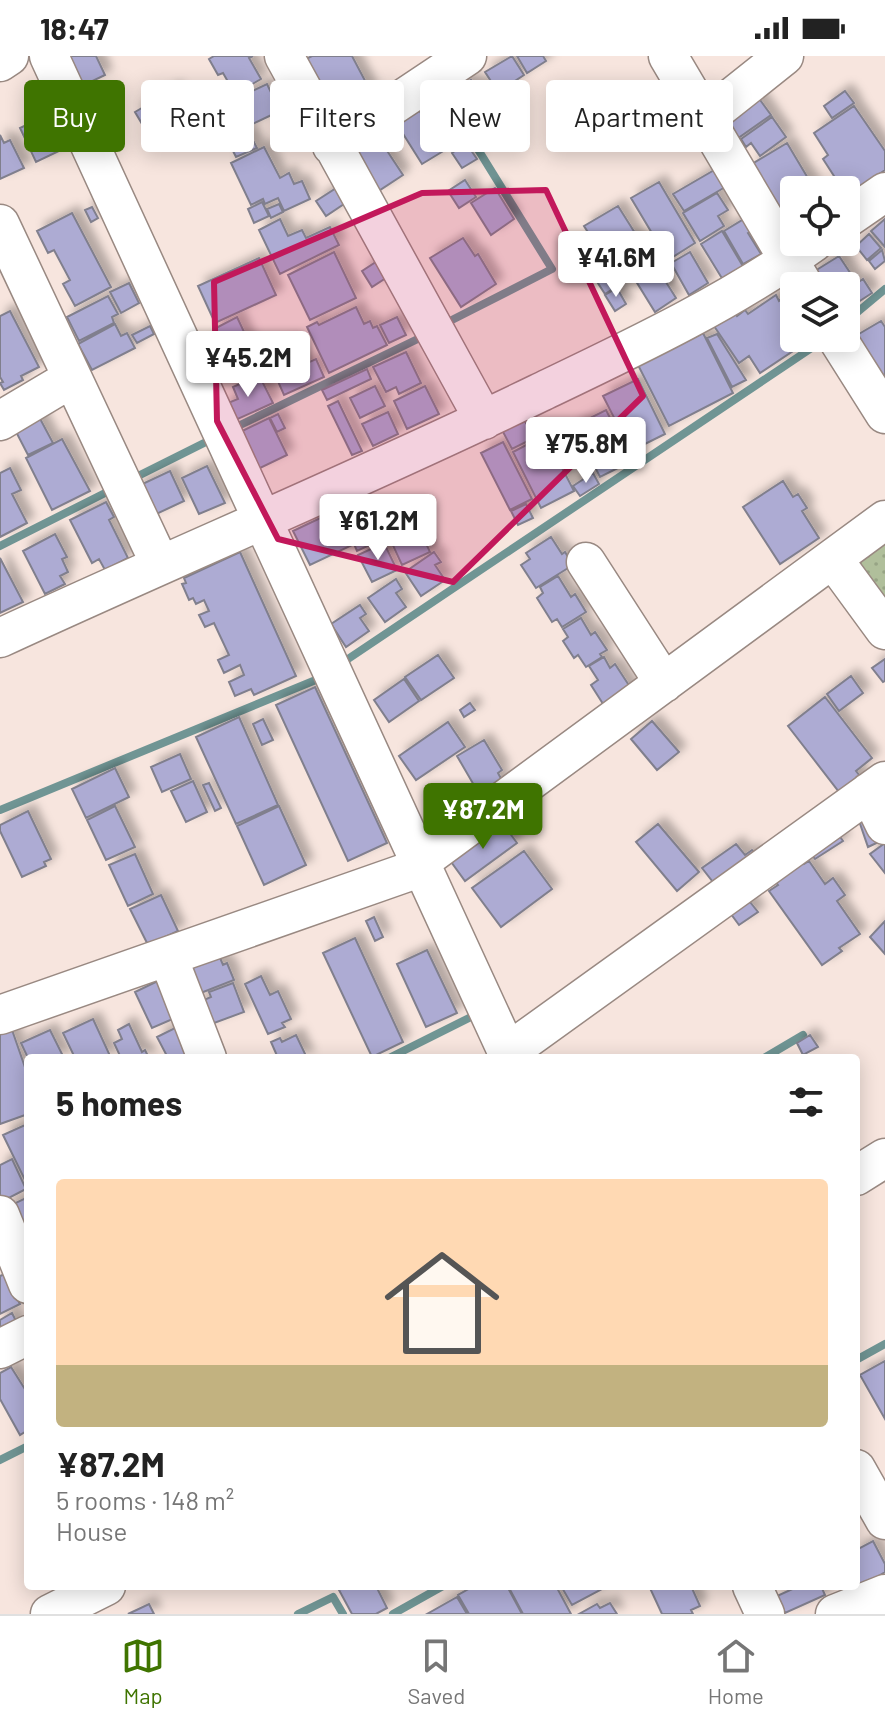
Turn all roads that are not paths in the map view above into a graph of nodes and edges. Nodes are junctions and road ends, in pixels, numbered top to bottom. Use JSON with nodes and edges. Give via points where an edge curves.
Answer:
{"nodes":[{"id":1,"x":9,"y":56,"type":"edge"},
{"id":2,"x":49,"y":56,"type":"edge"},
{"id":3,"x":284,"y":56,"type":"edge"},
{"id":4,"x":467,"y":56,"type":"edge"},
{"id":5,"x":668,"y":56,"type":"edge"},
{"id":6,"x":784,"y":56,"type":"edge"},
{"id":7,"x":0,"y":62,"type":"edge"},
{"id":8,"x":297,"y":80,"type":"edge"},
{"id":9,"x":683,"y":80,"type":"edge"},
{"id":10,"x":733,"y":97,"type":"edge"},
{"id":11,"x":404,"y":98,"type":"edge"},
{"id":12,"x":335,"y":152,"type":"edge"},
{"id":13,"x":729,"y":152,"type":"edge"},
{"id":14,"x":885,"y":192,"type":"edge"},
{"id":15,"x":860,"y":209,"type":"edge"},
{"id":16,"x":0,"y":224,"type":"edge"},
{"id":17,"x":802,"y":263,"type":"edge"},
{"id":18,"x":846,"y":352,"type":"edge"},
{"id":19,"x":72,"y":378,"type":"junction"},
{"id":20,"x":885,"y":414,"type":"edge"},
{"id":21,"x":484,"y":420,"type":"junction"},
{"id":22,"x":0,"y":421,"type":"edge"},
{"id":23,"x":262,"y":520,"type":"junction"},
{"id":24,"x":885,"y":520,"type":"edge"},
{"id":25,"x":833,"y":559,"type":"junction"},
{"id":26,"x":586,"y":562,"type":"dead end"},
{"id":27,"x":160,"y":564,"type":"junction"},
{"id":28,"x":885,"y":630,"type":"edge"},
{"id":29,"x":0,"y":638,"type":"edge"},
{"id":30,"x":664,"y":683,"type":"junction"},
{"id":31,"x":880,"y":799,"type":"edge"},
{"id":32,"x":420,"y":863,"type":"junction"},
{"id":33,"x":168,"y":957,"type":"junction"},
{"id":34,"x":0,"y":1015,"type":"edge"},
{"id":35,"x":205,"y":1054,"type":"edge"},
{"id":36,"x":508,"y":1054,"type":"edge"},
{"id":37,"x":509,"y":1054,"type":"edge"},
{"id":38,"x":885,"y":1158,"type":"edge"},
{"id":39,"x":860,"y":1174,"type":"edge"},
{"id":40,"x":14,"y":1234,"type":"edge"},
{"id":41,"x":24,"y":1270,"type":"edge"},
{"id":42,"x":24,"y":1337,"type":"edge"},
{"id":43,"x":0,"y":1349,"type":"edge"},
{"id":44,"x":860,"y":1476,"type":"edge"},
{"id":45,"x":885,"y":1520,"type":"edge"},
{"id":46,"x":98,"y":1590,"type":"edge"},
{"id":47,"x":754,"y":1590,"type":"edge"},
{"id":48,"x":885,"y":1594,"type":"edge"},
{"id":49,"x":50,"y":1614,"type":"edge"},
{"id":50,"x":765,"y":1614,"type":"edge"},
{"id":51,"x":835,"y":1614,"type":"edge"}],
"edges":[{"from":1,"to":7,"type":"street"},
{"from":2,"to":23,"type":"street"},
{"from":3,"to":8,"type":"street"},
{"from":4,"to":11,"type":"street"},
{"from":5,"to":9,"type":"street"},
{"from":6,"to":10,"type":"street"},
{"from":12,"to":21,"type":"street"},
{"from":13,"to":17,"type":"street"},
{"from":14,"to":15,"type":"street"},
{"from":16,"to":19,"type":"street"},
{"from":17,"to":21,"type":"street"},
{"from":18,"to":20,"type":"street"},
{"from":19,"to":22,"type":"street"},
{"from":19,"to":27,"type":"street"},
{"from":21,"to":23,"type":"street"},
{"from":23,"to":27,"type":"street"},
{"from":23,"to":32,"type":"street"},
{"from":24,"to":25,"type":"street"},
{"from":25,"to":28,"type":"street"},
{"from":25,"to":30,"type":"street"},
{"from":26,"to":30,"type":"street"},
{"from":27,"to":29,"type":"street"},
{"from":30,"to":32,"type":"street"},
{"from":31,"to":37,"type":"street"},
{"from":32,"to":33,"type":"street","via":[[405,873]]},
{"from":32,"to":36,"type":"street"},
{"from":33,"to":34,"type":"street"},
{"from":33,"to":35,"type":"street"},
{"from":38,"to":39,"type":"street"},
{"from":40,"to":41,"type":"street"},
{"from":42,"to":43,"type":"street"},
{"from":44,"to":45,"type":"street"},
{"from":46,"to":49,"type":"street"},
{"from":47,"to":50,"type":"street"},
{"from":48,"to":51,"type":"street"}]}
